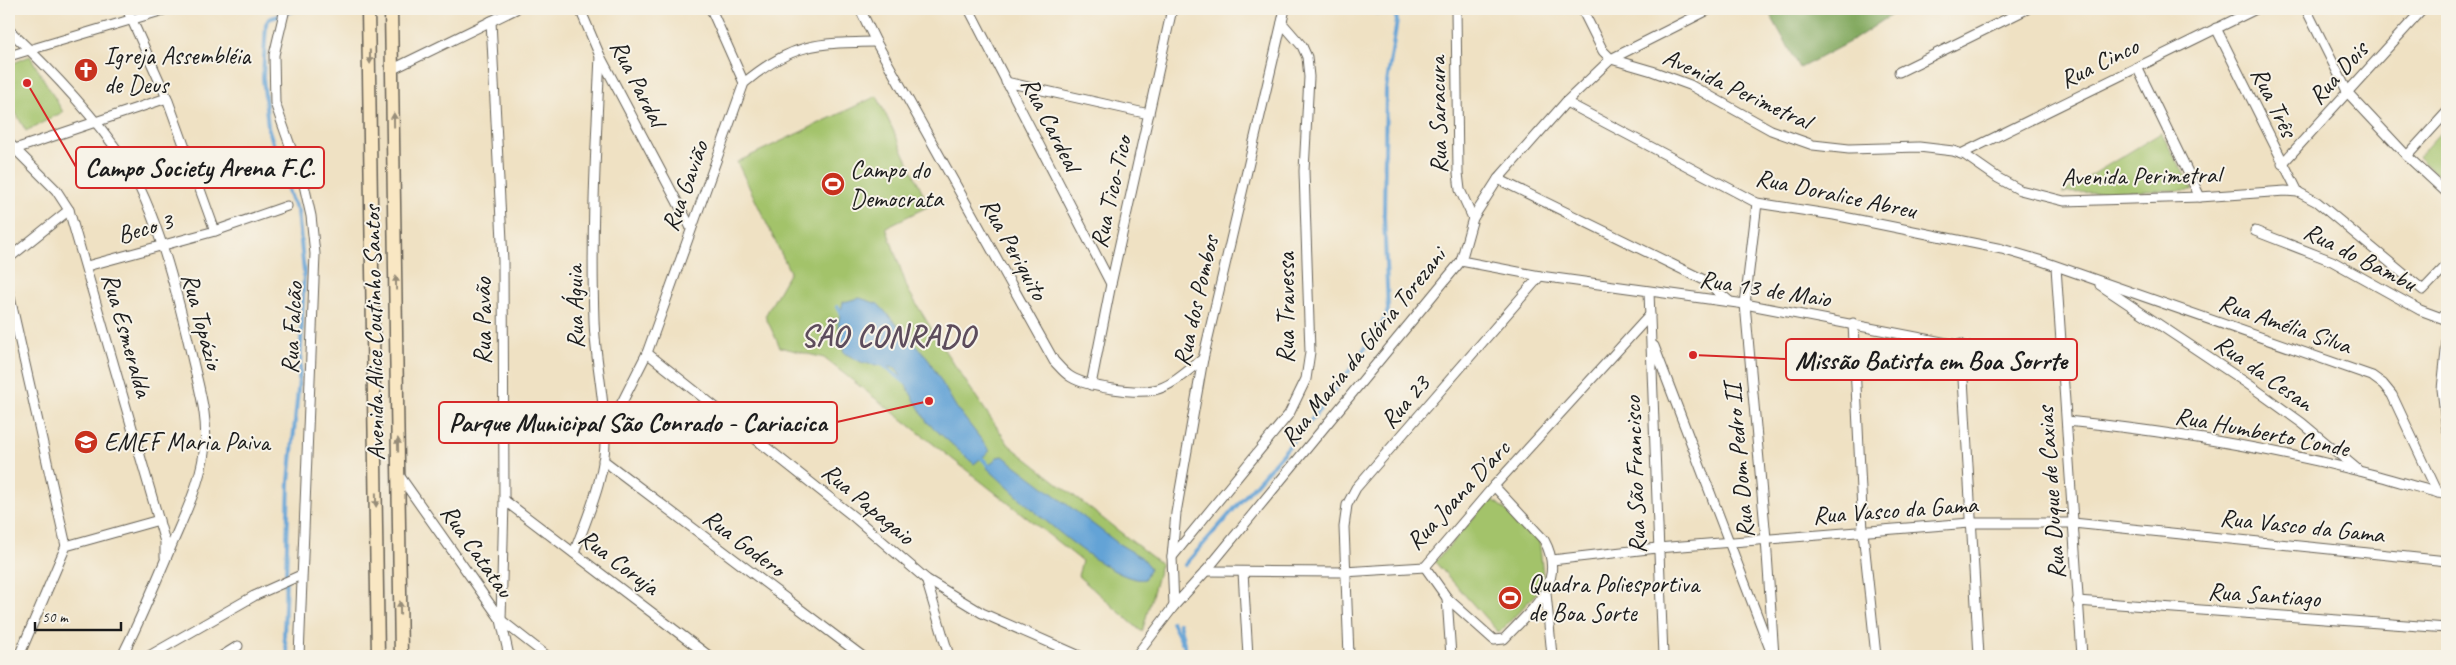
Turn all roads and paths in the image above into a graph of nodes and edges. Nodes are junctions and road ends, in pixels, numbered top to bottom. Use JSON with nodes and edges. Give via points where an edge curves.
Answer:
{"nodes":[{"id":1,"x":127,"y":9,"type":"edge"},
{"id":2,"x":167,"y":9,"type":"edge"},
{"id":3,"x":285,"y":9,"type":"edge"},
{"id":4,"x":368,"y":9,"type":"edge"},
{"id":5,"x":391,"y":9,"type":"edge"},
{"id":6,"x":516,"y":9,"type":"edge"},
{"id":7,"x":580,"y":9,"type":"edge"},
{"id":8,"x":711,"y":9,"type":"edge"},
{"id":9,"x":860,"y":9,"type":"edge"},
{"id":10,"x":969,"y":9,"type":"edge"},
{"id":11,"x":1169,"y":9,"type":"edge"},
{"id":12,"x":1285,"y":9,"type":"edge"},
{"id":13,"x":1456,"y":9,"type":"edge"},
{"id":14,"x":1582,"y":9,"type":"edge"},
{"id":15,"x":1710,"y":9,"type":"edge"},
{"id":16,"x":2027,"y":9,"type":"edge"},
{"id":17,"x":2256,"y":9,"type":"edge"},
{"id":18,"x":2306,"y":9,"type":"edge"},
{"id":19,"x":2423,"y":9,"type":"edge"},
{"id":20,"x":134,"y":20,"type":"junction"},
{"id":21,"x":491,"y":21,"type":"junction"},
{"id":22,"x":1282,"y":23,"type":"junction"},
{"id":23,"x":2216,"y":28,"type":"junction"},
{"id":24,"x":9,"y":30,"type":"edge"},
{"id":25,"x":876,"y":42,"type":"junction"},
{"id":26,"x":30,"y":50,"type":"junction"},
{"id":27,"x":9,"y":56,"type":"edge"},
{"id":28,"x":600,"y":56,"type":"junction"},
{"id":29,"x":1611,"y":59,"type":"junction"},
{"id":30,"x":2137,"y":67,"type":"junction"},
{"id":31,"x":393,"y":69,"type":"junction"},
{"id":32,"x":1899,"y":72,"type":"dead end"},
{"id":33,"x":1006,"y":82,"type":"junction"},
{"id":34,"x":744,"y":83,"type":"junction"},
{"id":35,"x":2348,"y":93,"type":"junction"},
{"id":36,"x":166,"y":98,"type":"junction"},
{"id":37,"x":1566,"y":102,"type":"junction"},
{"id":38,"x":2447,"y":112,"type":"edge"},
{"id":39,"x":1149,"y":114,"type":"junction"},
{"id":40,"x":94,"y":122,"type":"junction"},
{"id":41,"x":12,"y":146,"type":"edge"},
{"id":42,"x":1961,"y":154,"type":"junction"},
{"id":43,"x":2407,"y":156,"type":"junction"},
{"id":44,"x":2282,"y":164,"type":"junction"},
{"id":45,"x":1498,"y":179,"type":"junction"},
{"id":46,"x":2298,"y":192,"type":"junction"},
{"id":47,"x":2447,"y":193,"type":"edge"},
{"id":48,"x":2200,"y":197,"type":"junction"},
{"id":49,"x":1757,"y":203,"type":"junction"},
{"id":50,"x":287,"y":206,"type":"dead end"},
{"id":51,"x":70,"y":210,"type":"junction"},
{"id":52,"x":1473,"y":218,"type":"junction"},
{"id":53,"x":691,"y":228,"type":"junction"},
{"id":54,"x":215,"y":230,"type":"junction"},
{"id":55,"x":2255,"y":231,"type":"dead end"},
{"id":56,"x":161,"y":244,"type":"junction"},
{"id":57,"x":9,"y":258,"type":"edge"},
{"id":58,"x":1461,"y":261,"type":"junction"},
{"id":59,"x":2447,"y":265,"type":"edge"},
{"id":60,"x":87,"y":266,"type":"junction"},
{"id":61,"x":2056,"y":267,"type":"junction"},
{"id":62,"x":1540,"y":276,"type":"junction"},
{"id":63,"x":2092,"y":279,"type":"junction"},
{"id":64,"x":1111,"y":284,"type":"junction"},
{"id":65,"x":1648,"y":292,"type":"junction"},
{"id":66,"x":9,"y":293,"type":"edge"},
{"id":67,"x":1729,"y":302,"type":"junction"},
{"id":68,"x":1745,"y":304,"type":"junction"},
{"id":69,"x":1650,"y":314,"type":"junction"},
{"id":70,"x":2447,"y":320,"type":"edge"},
{"id":71,"x":1854,"y":323,"type":"junction"},
{"id":72,"x":1651,"y":338,"type":"junction"},
{"id":73,"x":2447,"y":342,"type":"edge"},
{"id":74,"x":1961,"y":344,"type":"junction"},
{"id":75,"x":647,"y":353,"type":"junction"},
{"id":76,"x":1203,"y":359,"type":"junction"},
{"id":77,"x":2062,"y":365,"type":"junction"},
{"id":78,"x":1091,"y":385,"type":"junction"},
{"id":79,"x":2068,"y":421,"type":"junction"},
{"id":80,"x":2447,"y":430,"type":"edge"},
{"id":81,"x":606,"y":434,"type":"junction"},
{"id":82,"x":603,"y":460,"type":"junction"},
{"id":83,"x":2360,"y":471,"type":"junction"},
{"id":84,"x":398,"y":474,"type":"junction"},
{"id":85,"x":1494,"y":486,"type":"junction"},
{"id":86,"x":2443,"y":494,"type":"edge"},
{"id":87,"x":504,"y":500,"type":"junction"},
{"id":88,"x":159,"y":520,"type":"junction"},
{"id":89,"x":1970,"y":523,"type":"junction"},
{"id":90,"x":2073,"y":523,"type":"junction"},
{"id":91,"x":1864,"y":532,"type":"junction"},
{"id":92,"x":1766,"y":539,"type":"junction"},
{"id":93,"x":1729,"y":542,"type":"junction"},
{"id":94,"x":66,"y":546,"type":"junction"},
{"id":95,"x":1658,"y":548,"type":"junction"},
{"id":96,"x":574,"y":553,"type":"junction"},
{"id":97,"x":1172,"y":557,"type":"junction"},
{"id":98,"x":165,"y":560,"type":"junction"},
{"id":99,"x":1552,"y":560,"type":"junction"},
{"id":100,"x":2447,"y":561,"type":"edge"},
{"id":101,"x":1425,"y":567,"type":"junction"},
{"id":102,"x":1206,"y":571,"type":"junction"},
{"id":103,"x":1243,"y":572,"type":"junction"},
{"id":104,"x":1344,"y":572,"type":"junction"},
{"id":105,"x":301,"y":575,"type":"junction"},
{"id":106,"x":926,"y":579,"type":"junction"},
{"id":107,"x":1546,"y":593,"type":"junction"},
{"id":108,"x":1447,"y":598,"type":"junction"},
{"id":109,"x":2078,"y":601,"type":"junction"},
{"id":110,"x":1174,"y":606,"type":"junction"},
{"id":111,"x":501,"y":620,"type":"junction"},
{"id":112,"x":2447,"y":628,"type":"edge"},
{"id":113,"x":238,"y":646,"type":"dead end"},
{"id":114,"x":19,"y":656,"type":"edge"},
{"id":115,"x":122,"y":656,"type":"edge"},
{"id":116,"x":149,"y":656,"type":"edge"},
{"id":117,"x":222,"y":656,"type":"edge"},
{"id":118,"x":299,"y":656,"type":"edge"},
{"id":119,"x":378,"y":656,"type":"edge"},
{"id":120,"x":401,"y":656,"type":"edge"},
{"id":121,"x":509,"y":656,"type":"edge"},
{"id":122,"x":547,"y":656,"type":"edge"},
{"id":123,"x":709,"y":656,"type":"edge"},
{"id":124,"x":862,"y":656,"type":"edge"},
{"id":125,"x":949,"y":656,"type":"edge"},
{"id":126,"x":1080,"y":656,"type":"edge"},
{"id":127,"x":1136,"y":656,"type":"edge"},
{"id":128,"x":1248,"y":656,"type":"edge"},
{"id":129,"x":1349,"y":656,"type":"edge"},
{"id":130,"x":1451,"y":656,"type":"edge"},
{"id":131,"x":1552,"y":656,"type":"edge"},
{"id":132,"x":1663,"y":656,"type":"edge"},
{"id":133,"x":1773,"y":656,"type":"edge"},
{"id":134,"x":1876,"y":656,"type":"edge"},
{"id":135,"x":1978,"y":656,"type":"edge"},
{"id":136,"x":2082,"y":656,"type":"edge"}],
"edges":[{"from":1,"to":20,"type":"street"},
{"from":2,"to":20,"type":"street"},
{"from":3,"to":105,"type":"street","name":"Rua Falcão","via":[[274,55],[275,103],[304,185],[315,254]]},
{"from":4,"to":119,"type":"main road","name":"Avenida Alice Coutinho Santos","one_way":true},
{"from":5,"to":31,"type":"main road","name":"Avenida Alice Coutinho Santos"},
{"from":6,"to":21,"type":"street"},
{"from":7,"to":28,"type":"street","name":"Rua Pardal"},
{"from":8,"to":34,"type":"street"},
{"from":9,"to":25,"type":"street","name":"Rua Periquito"},
{"from":10,"to":33,"type":"street","name":"Rua Cardeal"},
{"from":11,"to":39,"type":"street","name":"Rua Tico-Tico"},
{"from":12,"to":22,"type":"street","name":"Rua dos Pombos"},
{"from":13,"to":52,"type":"street","name":"Rua Saracura","via":[[1458,173],[1460,190]]},
{"from":14,"to":29,"type":"street","via":[[1603,51]]},
{"from":15,"to":29,"type":"street","name":"Rua Maria da Glória Torezani"},
{"from":16,"to":32,"type":"street"},
{"from":17,"to":23,"type":"street","name":"Rua Cinco"},
{"from":18,"to":35,"type":"street"},
{"from":19,"to":35,"type":"street","name":"Rua Dois"},
{"from":20,"to":26,"type":"street"},
{"from":20,"to":36,"type":"street"},
{"from":21,"to":31,"type":"street"},
{"from":21,"to":87,"type":"street","name":"Rua Pavão","via":[[503,261]]},
{"from":22,"to":76,"type":"street","name":"Rua dos Pombos"},
{"from":22,"to":97,"type":"street","name":"Rua Travessa","via":[[1302,46],[1309,77],[1304,171],[1310,352],[1306,379],[1289,414]]},
{"from":23,"to":30,"type":"street","name":"Rua Cinco"},
{"from":23,"to":44,"type":"street","name":"Rua Três"},
{"from":24,"to":26,"type":"street","name":"Rua Topázio"},
{"from":25,"to":34,"type":"street","via":[[833,42],[798,48],[767,64]]},
{"from":25,"to":78,"type":"street","name":"Rua Periquito","via":[[1054,361],[1070,376]]},
{"from":26,"to":27,"type":"street"},
{"from":26,"to":40,"type":"street","name":"Rua Topázio"},
{"from":28,"to":53,"type":"street","name":"Rua Pardal"},
{"from":28,"to":81,"type":"street","name":"Rua Águia","via":[[594,181],[594,320]]},
{"from":29,"to":37,"type":"street","name":"Rua Maria da Glória Torezani"},
{"from":29,"to":42,"type":"street","name":"Avenida Perimetral","via":[[1690,85],[1771,130],[1813,145],[1849,149],[1919,147]]},
{"from":30,"to":42,"type":"street","name":"Rua Cinco"},
{"from":30,"to":48,"type":"street"},
{"from":84,"to":31,"type":"main road","name":"Avenida Alice Coutinho Santos","one_way":true},
{"from":33,"to":39,"type":"street"},
{"from":33,"to":64,"type":"street","name":"Rua Cardeal"},
{"from":34,"to":53,"type":"street","name":"Rua Gavião"},
{"from":35,"to":43,"type":"street"},
{"from":35,"to":44,"type":"street","name":"Rua Dois"},
{"from":36,"to":40,"type":"street"},
{"from":36,"to":54,"type":"street"},
{"from":37,"to":45,"type":"street","name":"Rua Maria da Glória Torezani"},
{"from":37,"to":49,"type":"street","name":"Rua Doralice Abreu"},
{"from":38,"to":43,"type":"street"},
{"from":39,"to":64,"type":"street","name":"Rua Tico-Tico"},
{"from":40,"to":41,"type":"street"},
{"from":40,"to":56,"type":"street","name":"Rua Topázio","via":[[125,161],[142,193]]},
{"from":41,"to":51,"type":"street","name":"Rua Esmeralda","via":[[56,190]]},
{"from":42,"to":48,"type":"street","name":"Avenida Perimetral","via":[[2009,184],[2049,198]]},
{"from":43,"to":47,"type":"street"},
{"from":44,"to":46,"type":"street","name":"Rua Três"},
{"from":45,"to":52,"type":"street","name":"Rua Maria da Glória Torezani"},
{"from":45,"to":67,"type":"street","via":[[1704,280]]},
{"from":46,"to":48,"type":"street","name":"Avenida Perimetral"},
{"from":46,"to":59,"type":"street","name":"Avenida Perimetral","via":[[2317,202],[2423,290]]},
{"from":49,"to":61,"type":"street","name":"Rua Doralice Abreu","via":[[2002,249]]},
{"from":49,"to":68,"type":"street","name":"Rua Dom Pedro II"},
{"from":50,"to":54,"type":"street","name":"Beco 3"},
{"from":51,"to":57,"type":"street"},
{"from":51,"to":60,"type":"street","name":"Rua Esmeralda"},
{"from":52,"to":58,"type":"street","name":"Rua Maria da Glória Torezani"},
{"from":53,"to":75,"type":"street","name":"Rua Gavião"},
{"from":54,"to":56,"type":"street","name":"Beco 3"},
{"from":55,"to":70,"type":"street","name":"Rua do Bambu","via":[[2332,260],[2420,310]]},
{"from":56,"to":60,"type":"street","name":"Beco 3"},
{"from":56,"to":98,"type":"street","name":"Rua Topázio","via":[[187,335],[205,417],[205,453],[192,496]]},
{"from":58,"to":62,"type":"street","name":"Rua 13 de Maio"},
{"from":58,"to":102,"type":"street","name":"Rua Maria da Glória Torezani"},
{"from":60,"to":88,"type":"street","name":"Rua Esmeralda"},
{"from":61,"to":63,"type":"street","name":"Rua Amélia Silva"},
{"from":61,"to":77,"type":"street","name":"Rua Duque de Caxias"},
{"from":62,"to":65,"type":"street","name":"Rua 13 de Maio"},
{"from":62,"to":104,"type":"street","name":"Rua 23","via":[[1356,488],[1347,505]]},
{"from":63,"to":83,"type":"street","name":"Rua da Cesan","via":[[2248,384]]},
{"from":63,"to":86,"type":"street","name":"Rua Amélia Silva","via":[[2372,376],[2392,395]]},
{"from":64,"to":78,"type":"street","name":"Rua Tico-Tico"},
{"from":65,"to":67,"type":"street","name":"Rua 13 de Maio"},
{"from":65,"to":69,"type":"street","name":"Rua São Francisco"},
{"from":66,"to":94,"type":"street"},
{"from":67,"to":68,"type":"street","name":"Rua 13 de Maio"},
{"from":68,"to":71,"type":"street","name":"Rua 13 de Maio"},
{"from":68,"to":92,"type":"street","name":"Rua Dom Pedro II"},
{"from":69,"to":72,"type":"street","name":"Rua São Francisco"},
{"from":69,"to":85,"type":"street","name":"Rua Joana D'arc"},
{"from":71,"to":74,"type":"street","name":"Rua 13 de Maio"},
{"from":71,"to":91,"type":"street"},
{"from":72,"to":93,"type":"street"},
{"from":72,"to":95,"type":"street","name":"Rua São Francisco"},
{"from":73,"to":80,"type":"street","via":[[2442,389]]},
{"from":74,"to":77,"type":"street","name":"Rua 13 de Maio"},
{"from":74,"to":89,"type":"street"},
{"from":75,"to":81,"type":"street","name":"Rua Gavião"},
{"from":75,"to":106,"type":"street","name":"Rua Papagaio","via":[[854,517]]},
{"from":76,"to":78,"type":"street","name":"Rua Periquito","via":[[1175,381],[1154,390]]},
{"from":76,"to":97,"type":"street","name":"Rua dos Pombos","via":[[1176,513]]},
{"from":77,"to":79,"type":"street","name":"Rua Duque de Caxias"},
{"from":79,"to":83,"type":"street","name":"Rua Humberto Conde","via":[[2180,435]]},
{"from":79,"to":90,"type":"street","name":"Rua Duque de Caxias"},
{"from":81,"to":82,"type":"street","name":"Rua Águia"},
{"from":82,"to":96,"type":"street","name":"Rua Águia"},
{"from":82,"to":124,"type":"street","name":"Rua Godero"},
{"from":83,"to":86,"type":"street","name":"Rua Humberto Conde"},
{"from":84,"to":111,"type":"street","name":"Rua Catatau"},
{"from":120,"to":84,"type":"main road","name":"Avenida Alice Coutinho Santos","one_way":true},
{"from":85,"to":99,"type":"street","via":[[1544,540]]},
{"from":85,"to":101,"type":"street","name":"Rua Joana D'arc"},
{"from":87,"to":96,"type":"street","name":"Rua Coruja"},
{"from":87,"to":111,"type":"street","name":"Rua Pavão"},
{"from":88,"to":94,"type":"street"},
{"from":88,"to":98,"type":"street","name":"Rua Esmeralda","via":[[165,542]]},
{"from":89,"to":90,"type":"street","name":"Rua Vasco da Gama"},
{"from":89,"to":91,"type":"street","name":"Rua Vasco da Gama"},
{"from":89,"to":135,"type":"street"},
{"from":90,"to":100,"type":"street","name":"Rua Vasco da Gama"},
{"from":90,"to":109,"type":"street","name":"Rua Duque de Caxias"},
{"from":91,"to":92,"type":"street","name":"Rua Vasco da Gama"},
{"from":91,"to":134,"type":"street"},
{"from":92,"to":93,"type":"street","name":"Rua Vasco da Gama"},
{"from":92,"to":133,"type":"street","name":"Rua Dom Pedro II"},
{"from":93,"to":95,"type":"street","name":"Rua Vasco da Gama"},
{"from":93,"to":133,"type":"street"},
{"from":94,"to":114,"type":"street"},
{"from":95,"to":99,"type":"street","name":"Rua Vasco da Gama"},
{"from":95,"to":132,"type":"street","name":"Rua São Francisco"},
{"from":96,"to":123,"type":"street","name":"Rua Coruja"},
{"from":97,"to":110,"type":"street","name":"Rua dos Pombos"},
{"from":98,"to":115,"type":"street","name":"Rua Topázio","via":[[144,615]]},
{"from":99,"to":107,"type":"street"},
{"from":101,"to":104,"type":"street","name":"Rua Joana D'arc"},
{"from":101,"to":108,"type":"street"},
{"from":102,"to":103,"type":"street","name":"Rua Joana D'arc"},
{"from":102,"to":110,"type":"street","name":"Rua Maria da Glória Torezani"},
{"from":103,"to":104,"type":"street","name":"Rua Joana D'arc"},
{"from":103,"to":128,"type":"street"},
{"from":104,"to":129,"type":"street","name":"Rua 23"},
{"from":105,"to":116,"type":"street","via":[[254,596]]},
{"from":105,"to":118,"type":"street","name":"Rua Falcão"},
{"from":106,"to":125,"type":"street"},
{"from":106,"to":126,"type":"street","name":"Rua Papagaio","via":[[982,613]]},
{"from":107,"to":108,"type":"street","via":[[1500,641],[1494,640]]},
{"from":107,"to":131,"type":"street"},
{"from":108,"to":130,"type":"street"},
{"from":109,"to":112,"type":"street","name":"Rua Santiago"},
{"from":109,"to":136,"type":"street","name":"Rua Duque de Caxias"},
{"from":110,"to":127,"type":"street","name":"Rua Maria da Glória Torezani"},
{"from":111,"to":121,"type":"street","name":"Rua Catatau"},
{"from":111,"to":122,"type":"street"},
{"from":113,"to":117,"type":"street"}]}
